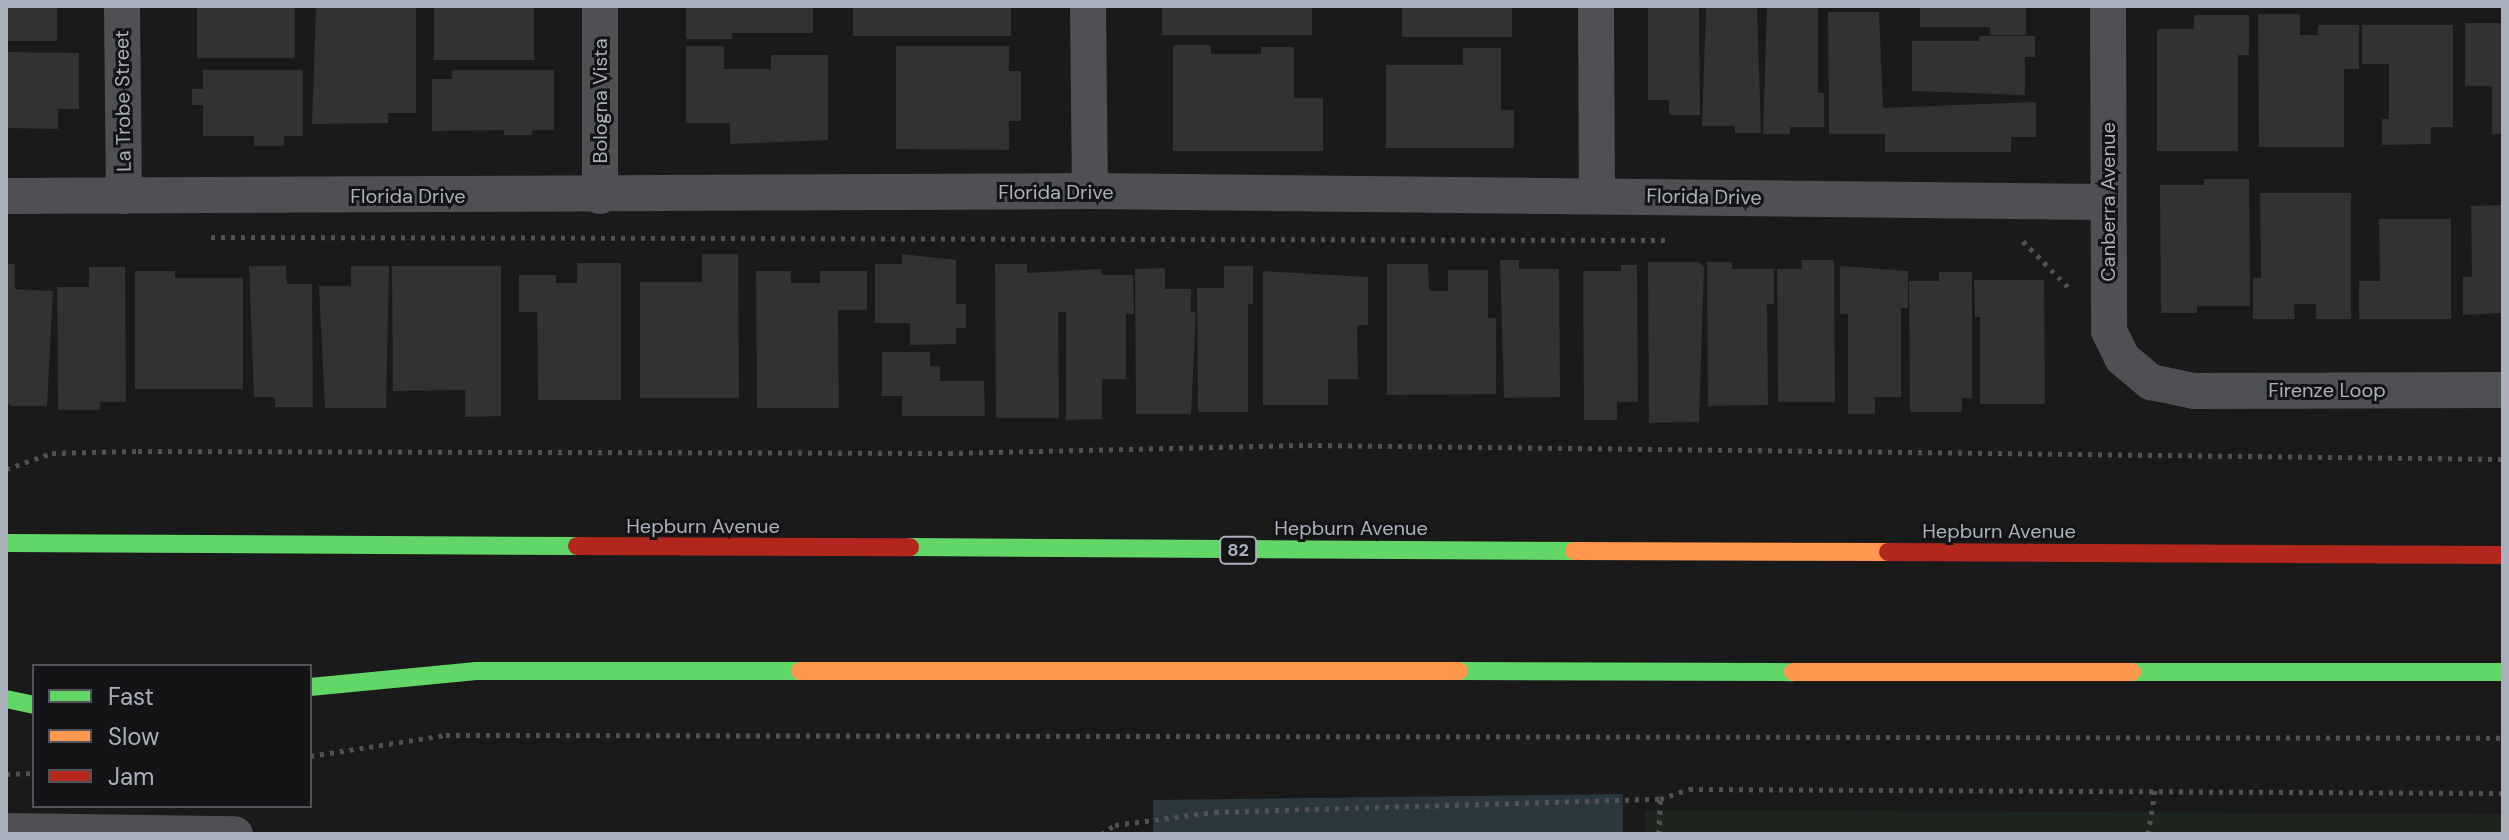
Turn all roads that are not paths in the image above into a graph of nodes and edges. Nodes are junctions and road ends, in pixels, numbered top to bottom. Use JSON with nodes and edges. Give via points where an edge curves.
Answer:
{"nodes":[{"id":1,"x":122,"y":6,"type":"edge"},
{"id":2,"x":600,"y":6,"type":"edge"},
{"id":3,"x":1088,"y":6,"type":"edge"},
{"id":4,"x":1596,"y":6,"type":"edge"},
{"id":5,"x":2108,"y":6,"type":"edge"},
{"id":6,"x":1090,"y":191,"type":"junction"},
{"id":7,"x":6,"y":196,"type":"edge"},
{"id":8,"x":124,"y":196,"type":"junction"},
{"id":9,"x":600,"y":196,"type":"junction"},
{"id":10,"x":1597,"y":196,"type":"junction"},
{"id":11,"x":2106,"y":202,"type":"junction"},
{"id":12,"x":2151,"y":382,"type":"joint"},
{"id":13,"x":2503,"y":390,"type":"edge"},
{"id":14,"x":6,"y":543,"type":"edge"},
{"id":15,"x":2503,"y":555,"type":"edge"},
{"id":16,"x":2503,"y":672,"type":"edge"},
{"id":17,"x":312,"y":687,"type":"edge"},
{"id":18,"x":6,"y":699,"type":"edge"},
{"id":19,"x":32,"y":705,"type":"edge"},
{"id":20,"x":6,"y":831,"type":"edge"},
{"id":21,"x":235,"y":834,"type":"edge"}],
"edges":[{"from":1,"to":8,"type":"street","name":"La Trobe Street"},
{"from":2,"to":9,"type":"street","name":"Bologna Vista"},
{"from":3,"to":6,"type":"street"},
{"from":4,"to":10,"type":"street"},
{"from":5,"to":11,"type":"street","name":"Canberra Avenue"},
{"from":6,"to":9,"type":"street","name":"Florida Drive"},
{"from":6,"to":10,"type":"street","name":"Florida Drive"},
{"from":7,"to":8,"type":"street","name":"Florida Drive"},
{"from":8,"to":9,"type":"street","name":"Florida Drive"},
{"from":10,"to":11,"type":"street","name":"Florida Drive"},
{"from":11,"to":12,"type":"street","name":"Canberra Avenue","via":[[2109,331],[2122,358]]},
{"from":12,"to":13,"type":"street","name":"Firenze Loop","via":[[2194,391]]},
{"from":14,"to":15,"type":"main road","name":"Hepburn Avenue","number":"82"},
{"from":16,"to":17,"type":"main road","via":[[476,671]]},
{"from":18,"to":19,"type":"main road"},
{"from":20,"to":21,"type":"street"}]}
